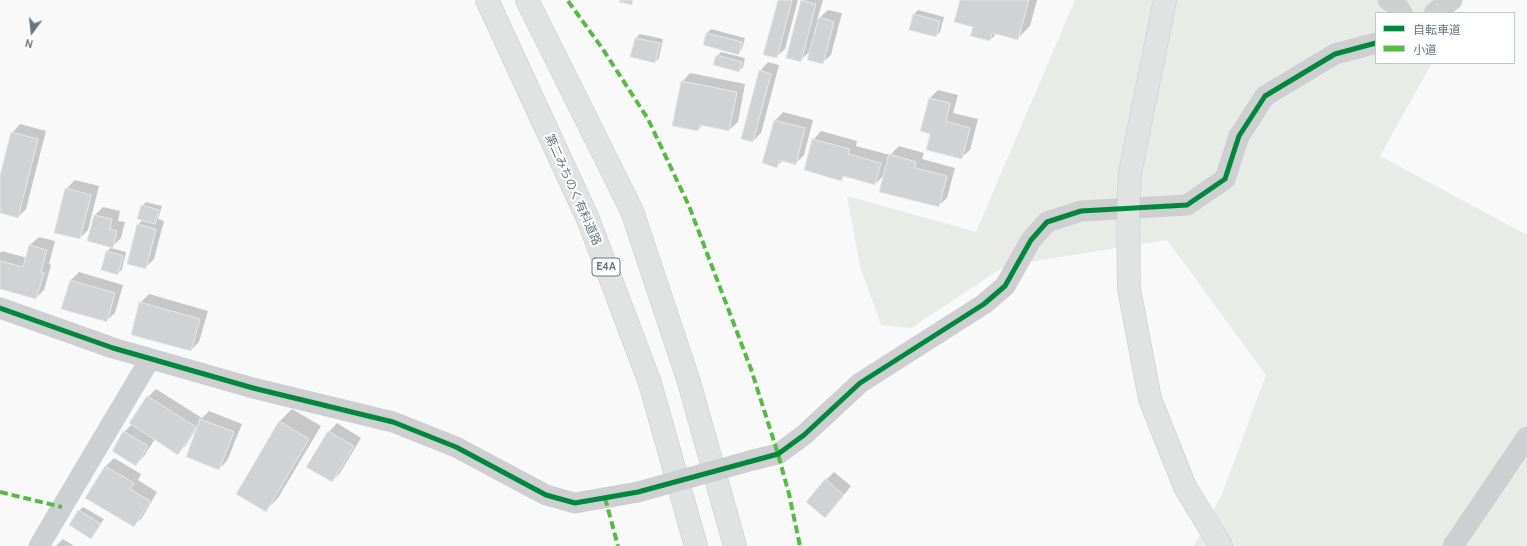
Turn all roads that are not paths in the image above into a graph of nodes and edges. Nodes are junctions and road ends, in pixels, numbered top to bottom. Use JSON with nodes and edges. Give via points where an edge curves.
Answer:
{"nodes":[{"id":1,"x":486,"y":0,"type":"edge"},
{"id":2,"x":527,"y":0,"type":"edge"},
{"id":3,"x":1165,"y":0,"type":"edge"},
{"id":4,"x":1388,"y":0,"type":"edge"},
{"id":5,"x":1452,"y":0,"type":"edge"},
{"id":6,"x":1401,"y":12,"type":"edge"},
{"id":7,"x":1435,"y":12,"type":"edge"},
{"id":8,"x":1375,"y":43,"type":"edge"},
{"id":9,"x":1128,"y":209,"type":"junction"},
{"id":10,"x":0,"y":308,"type":"edge"},
{"id":11,"x":150,"y":359,"type":"junction"},
{"id":12,"x":1527,"y":437,"type":"edge"},
{"id":13,"x":39,"y":546,"type":"edge"},
{"id":14,"x":696,"y":546,"type":"edge"},
{"id":15,"x":735,"y":546,"type":"edge"},
{"id":16,"x":1221,"y":546,"type":"edge"},
{"id":17,"x":1453,"y":546,"type":"edge"}],
"edges":[{"from":1,"to":14,"type":"main road","name":"第二みちのく有料道路","number":"E4A","via":[[590,226],[650,383]]},
{"from":2,"to":15,"type":"main road","via":[[632,211],[689,382]]},
{"from":3,"to":9,"type":"main road","via":[[1130,173]]},
{"from":4,"to":6,"type":"street","via":[[1396,4]]},
{"from":5,"to":7,"type":"street"},
{"from":8,"to":9,"type":"street","via":[[1336,54],[1265,96],[1240,136],[1225,179],[1187,205]]},
{"from":9,"to":11,"type":"street","bridge":true,"via":[[1081,211],[1047,222],[1031,240],[1005,286],[984,304],[860,383],[804,435],[778,454],[638,492],[575,503],[546,495],[456,447],[394,422],[253,388]]},
{"from":9,"to":16,"type":"main road","via":[[1129,288],[1150,399],[1185,487]]},
{"from":10,"to":11,"type":"street"},
{"from":11,"to":13,"type":"street"},
{"from":12,"to":17,"type":"street"}]}
